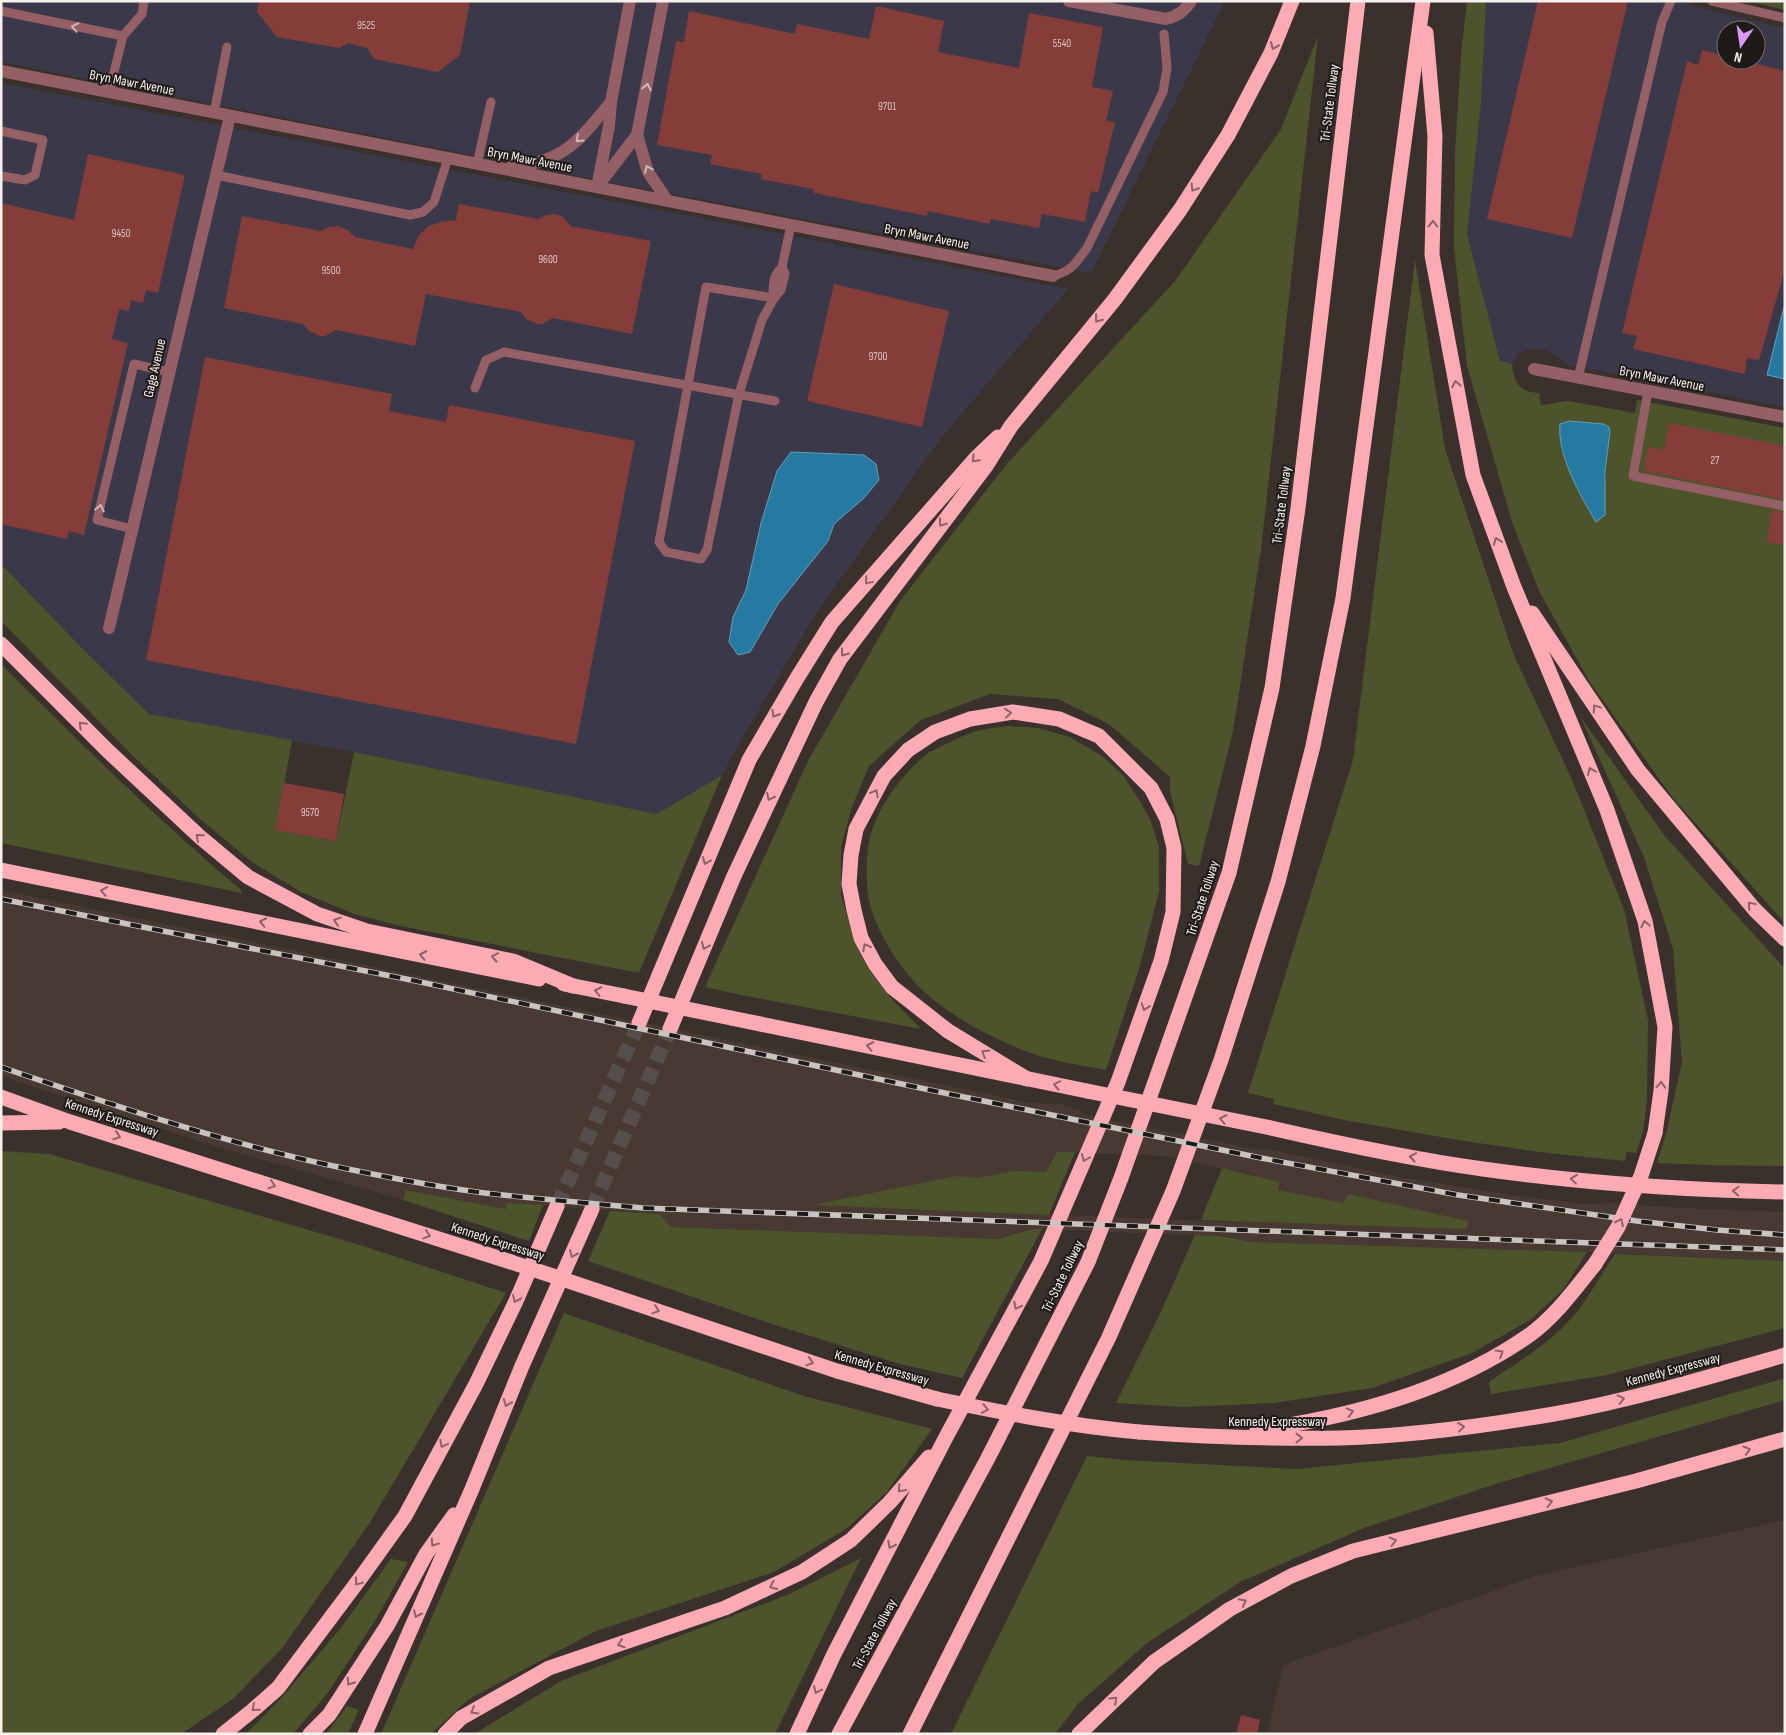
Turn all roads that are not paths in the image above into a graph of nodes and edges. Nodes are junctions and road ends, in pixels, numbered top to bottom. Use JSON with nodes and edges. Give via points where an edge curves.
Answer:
{"nodes":[{"id":1,"x":144,"y":1,"type":"edge"},
{"id":2,"x":630,"y":1,"type":"edge"},
{"id":3,"x":663,"y":1,"type":"edge"},
{"id":4,"x":1068,"y":1,"type":"edge"},
{"id":5,"x":1191,"y":1,"type":"edge"},
{"id":6,"x":1292,"y":1,"type":"edge"},
{"id":7,"x":1358,"y":1,"type":"edge"},
{"id":8,"x":1671,"y":1,"type":"edge"},
{"id":9,"x":1712,"y":1,"type":"edge"},
{"id":10,"x":1423,"y":3,"type":"edge"},
{"id":11,"x":1,"y":11,"type":"edge"},
{"id":12,"x":1785,"y":18,"type":"edge"},
{"id":13,"x":1164,"y":34,"type":"dead end"},
{"id":14,"x":123,"y":36,"type":"junction"},
{"id":15,"x":226,"y":47,"type":"dead end"},
{"id":16,"x":1,"y":71,"type":"edge"},
{"id":17,"x":109,"y":92,"type":"junction"},
{"id":18,"x":491,"y":102,"type":"dead end"},
{"id":19,"x":610,"y":102,"type":"junction"},
{"id":20,"x":214,"y":113,"type":"junction"},
{"id":21,"x":230,"y":116,"type":"junction"},
{"id":22,"x":1,"y":131,"type":"edge"},
{"id":23,"x":637,"y":135,"type":"junction"},
{"id":24,"x":448,"y":158,"type":"junction"},
{"id":25,"x":484,"y":165,"type":"junction"},
{"id":26,"x":216,"y":175,"type":"junction"},
{"id":27,"x":1,"y":176,"type":"edge"},
{"id":28,"x":597,"y":187,"type":"junction"},
{"id":29,"x":667,"y":200,"type":"junction"},
{"id":30,"x":791,"y":225,"type":"junction"},
{"id":31,"x":1052,"y":276,"type":"joint"},
{"id":32,"x":774,"y":298,"type":"junction"},
{"id":33,"x":1534,"y":369,"type":"dead end"},
{"id":34,"x":169,"y":372,"type":"junction"},
{"id":35,"x":1578,"y":378,"type":"junction"},
{"id":36,"x":687,"y":385,"type":"junction"},
{"id":37,"x":475,"y":388,"type":"dead end"},
{"id":38,"x":1648,"y":391,"type":"junction"},
{"id":39,"x":739,"y":394,"type":"junction"},
{"id":40,"x":776,"y":401,"type":"dead end"},
{"id":41,"x":1785,"y":417,"type":"edge"},
{"id":42,"x":1011,"y":426,"type":"junction"},
{"id":43,"x":1784,"y":506,"type":"edge"},
{"id":44,"x":132,"y":529,"type":"junction"},
{"id":45,"x":1514,"y":587,"type":"junction"},
{"id":46,"x":109,"y":628,"type":"dead end"},
{"id":47,"x":1,"y":644,"type":"edge"},
{"id":48,"x":1,"y":870,"type":"edge"},
{"id":49,"x":1785,"y":939,"type":"edge"},
{"id":50,"x":573,"y":986,"type":"junction"},
{"id":51,"x":639,"y":1023,"type":"tunnel mouth"},
{"id":52,"x":670,"y":1029,"type":"tunnel mouth"},
{"id":53,"x":1027,"y":1079,"type":"junction"},
{"id":54,"x":1,"y":1097,"type":"edge"},
{"id":55,"x":1,"y":1122,"type":"edge"},
{"id":56,"x":70,"y":1122,"type":"junction"},
{"id":57,"x":1785,"y":1192,"type":"edge"},
{"id":58,"x":557,"y":1206,"type":"tunnel mouth"},
{"id":59,"x":592,"y":1209,"type":"tunnel mouth"},
{"id":60,"x":1785,"y":1355,"type":"edge"},
{"id":61,"x":1198,"y":1436,"type":"junction"},
{"id":62,"x":1785,"y":1438,"type":"edge"},
{"id":63,"x":945,"y":1439,"type":"junction"},
{"id":64,"x":472,"y":1489,"type":"junction"},
{"id":65,"x":222,"y":1734,"type":"edge"},
{"id":66,"x":310,"y":1734,"type":"edge"},
{"id":67,"x":365,"y":1734,"type":"edge"},
{"id":68,"x":445,"y":1734,"type":"edge"},
{"id":69,"x":797,"y":1734,"type":"edge"},
{"id":70,"x":839,"y":1734,"type":"edge"},
{"id":71,"x":910,"y":1734,"type":"edge"},
{"id":72,"x":1079,"y":1734,"type":"edge"}],
"edges":[{"from":1,"to":14,"type":"lane","via":[[142,14]]},
{"from":2,"to":19,"type":"street"},
{"from":23,"to":3,"type":"street","one_way":true},
{"from":4,"to":5,"type":"street","via":[[1166,19],[1185,11]]},
{"from":6,"to":42,"type":"highway","one_way":true,"via":[[1271,54],[1228,135],[1180,210],[1115,299]]},
{"from":7,"to":70,"type":"highway","name":"Tri-State Tollway","via":[[1299,498],[1272,688],[1229,873],[1122,1178],[1088,1262],[988,1458]]},
{"from":8,"to":35,"type":"lane","via":[[1660,32]]},
{"from":9,"to":12,"type":"lane"},
{"from":45,"to":10,"type":"highway","one_way":true,"via":[[1472,474],[1432,255],[1435,136]]},
{"from":10,"to":71,"type":"highway","via":[[1343,598],[1312,746],[1278,882],[1221,1060],[1173,1190],[1109,1338]]},
{"from":14,"to":11,"type":"lane","one_way":true},
{"from":13,"to":31,"type":"lane","via":[[1167,68],[1163,92],[1087,248],[1066,273]]},
{"from":14,"to":17,"type":"lane"},
{"from":15,"to":20,"type":"lane"},
{"from":16,"to":17,"type":"street","name":"Bryn Mawr Avenue"},
{"from":17,"to":20,"type":"street","name":"Bryn Mawr Avenue"},
{"from":18,"to":25,"type":"lane"},
{"from":19,"to":25,"type":"street","one_way":true,"via":[[580,139],[549,159],[530,165]]},
{"from":19,"to":28,"type":"street","via":[[609,126]]},
{"from":20,"to":21,"type":"street","name":"Bryn Mawr Avenue"},
{"from":21,"to":24,"type":"street","name":"Bryn Mawr Avenue"},
{"from":21,"to":26,"type":"street","name":"Gage Avenue"},
{"from":22,"to":27,"type":"lane","via":[[43,140],[35,175],[25,180]]},
{"from":23,"to":28,"type":"street"},
{"from":29,"to":23,"type":"street","one_way":true,"via":[[648,172]]},
{"from":24,"to":25,"type":"street","name":"Bryn Mawr Avenue"},
{"from":24,"to":26,"type":"lane","via":[[434,202],[423,212],[410,215]]},
{"from":25,"to":28,"type":"street","name":"Bryn Mawr Avenue"},
{"from":26,"to":34,"type":"street","name":"Gage Avenue"},
{"from":28,"to":29,"type":"street","name":"Bryn Mawr Avenue"},
{"from":29,"to":30,"type":"street","name":"Bryn Mawr Avenue"},
{"from":30,"to":31,"type":"street","name":"Bryn Mawr Avenue"},
{"from":30,"to":32,"type":"lane","via":[[782,268],[776,272],[772,289]]},
{"from":32,"to":36,"type":"lane","via":[[706,287]]},
{"from":32,"to":39,"type":"lane","via":[[762,320]]},
{"from":33,"to":35,"type":"street","name":"Bryn Mawr Avenue"},
{"from":34,"to":44,"type":"street","name":"Gage Avenue"},
{"from":44,"to":34,"type":"lane","one_way":true,"via":[[97,520],[134,364]]},
{"from":35,"to":38,"type":"street","name":"Bryn Mawr Avenue"},
{"from":36,"to":37,"type":"lane","via":[[504,352],[486,360]]},
{"from":36,"to":39,"type":"lane"},
{"from":36,"to":39,"type":"lane","via":[[659,542],[666,552],[701,559],[708,550]]},
{"from":38,"to":41,"type":"street","name":"Bryn Mawr Avenue"},
{"from":38,"to":43,"type":"lane","via":[[1633,476]]},
{"from":39,"to":40,"type":"lane"},
{"from":42,"to":51,"type":"highway","one_way":true,"via":[[976,458],[832,622],[797,678],[749,760]]},
{"from":42,"to":52,"type":"highway","one_way":true,"via":[[986,466],[840,659],[816,702],[734,876]]},
{"from":44,"to":46,"type":"street","name":"Gage Avenue"},
{"from":49,"to":45,"type":"highway","one_way":true,"via":[[1755,910],[1638,770]]},
{"from":61,"to":45,"type":"highway","one_way":true,"bridge":true,"via":[[1268,1429],[1348,1413],[1424,1391],[1478,1366],[1529,1336],[1559,1309],[1595,1264],[1618,1227],[1641,1176],[1654,1133],[1661,1091],[1664,1027],[1645,921],[1607,810]]},
{"from":50,"to":47,"type":"highway","one_way":true,"via":[[513,961],[367,931],[317,914],[248,877],[200,838],[115,758]]},
{"from":50,"to":48,"type":"highway","one_way":true},
{"from":53,"to":50,"type":"highway","one_way":true,"bridge":true},
{"from":57,"to":53,"type":"highway","one_way":true,"bridge":true,"via":[[1665,1187],[1529,1174],[1420,1159]]},
{"from":53,"to":63,"type":"highway","one_way":true,"via":[[948,1031],[892,987],[861,938],[849,884],[850,856],[856,829],[884,776],[908,750],[935,732],[970,719],[1013,712],[1059,718],[1099,736],[1151,788],[1167,820],[1174,848],[1172,912],[1161,961],[1118,1082],[1041,1261]]},
{"from":54,"to":56,"type":"highway","name":"Kennedy Expressway"},
{"from":55,"to":56,"type":"highway"},
{"from":56,"to":61,"type":"highway","name":"Kennedy Expressway","one_way":true,"bridge":true,"via":[[511,1262],[837,1371],[937,1399],[1092,1428]]},
{"from":58,"to":65,"type":"highway","one_way":true,"via":[[476,1384],[405,1516],[278,1688]]},
{"from":59,"to":64,"type":"highway","one_way":true},
{"from":61,"to":60,"type":"highway","name":"Kennedy Expressway","one_way":true,"via":[[1341,1438],[1555,1414],[1688,1383]]},
{"from":72,"to":62,"type":"highway","one_way":true,"via":[[1154,1662],[1230,1609],[1291,1576],[1353,1551],[1636,1481]]},
{"from":63,"to":68,"type":"highway","one_way":true,"via":[[890,1502],[851,1540],[802,1572],[726,1608],[549,1668],[461,1718]]},
{"from":63,"to":69,"type":"highway","one_way":true,"via":[[834,1654]]},
{"from":64,"to":66,"type":"highway","one_way":true,"via":[[426,1554],[387,1626],[329,1715]]},
{"from":64,"to":67,"type":"highway","one_way":true}]}
